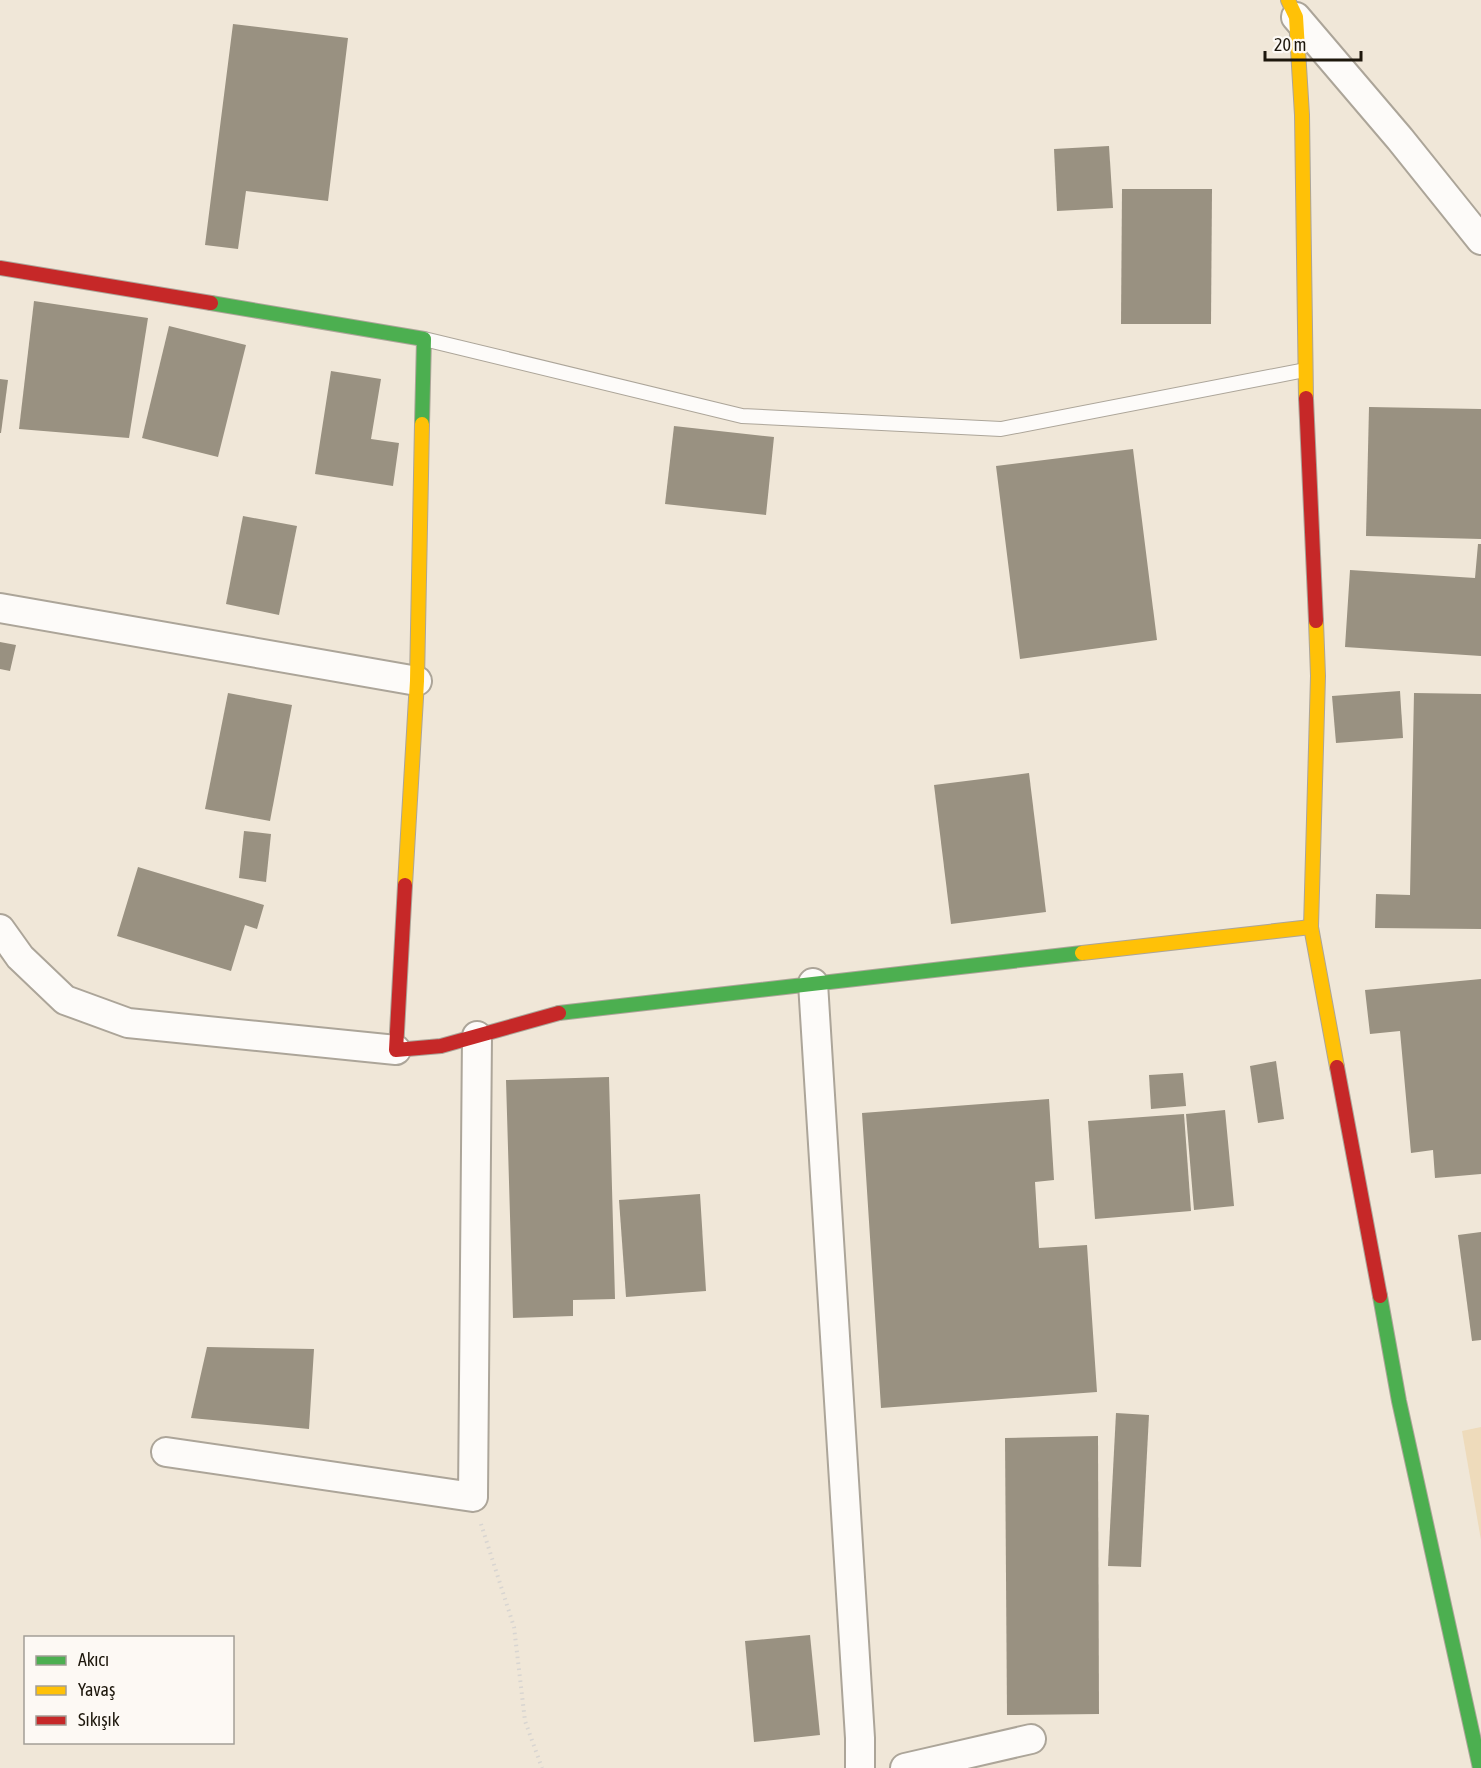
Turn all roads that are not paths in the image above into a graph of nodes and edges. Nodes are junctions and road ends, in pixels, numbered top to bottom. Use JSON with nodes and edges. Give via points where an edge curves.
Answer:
{"nodes":[{"id":1,"x":1292,"y":9,"type":"edge"},
{"id":2,"x":1481,"y":240,"type":"edge"},
{"id":3,"x":0,"y":268,"type":"edge"},
{"id":4,"x":424,"y":339,"type":"junction"},
{"id":5,"x":1305,"y":369,"type":"junction"},
{"id":6,"x":0,"y":608,"type":"edge"},
{"id":7,"x":417,"y":681,"type":"junction"},
{"id":8,"x":1311,"y":927,"type":"junction"},
{"id":9,"x":0,"y":928,"type":"edge"},
{"id":10,"x":813,"y":983,"type":"junction"},
{"id":11,"x":477,"y":1036,"type":"junction"},
{"id":12,"x":396,"y":1050,"type":"junction"},
{"id":13,"x":166,"y":1452,"type":"dead end"},
{"id":14,"x":1031,"y":1739,"type":"dead end"},
{"id":15,"x":860,"y":1768,"type":"edge"},
{"id":16,"x":905,"y":1768,"type":"edge"},
{"id":17,"x":1480,"y":1768,"type":"edge"}],
"edges":[{"from":1,"to":2,"type":"street"},
{"from":1,"to":5,"type":"street","via":[[1302,115]]},
{"from":3,"to":4,"type":"street"},
{"from":4,"to":5,"type":"lane","via":[[742,416],[1001,429]]},
{"from":4,"to":7,"type":"street"},
{"from":5,"to":8,"type":"street","via":[[1318,676]]},
{"from":6,"to":7,"type":"street"},
{"from":7,"to":12,"type":"street"},
{"from":8,"to":10,"type":"street"},
{"from":8,"to":17,"type":"street","via":[[1399,1401]]},
{"from":9,"to":12,"type":"street","via":[[20,957],[65,1000],[128,1023]]},
{"from":10,"to":11,"type":"street","via":[[563,1012]]},
{"from":10,"to":15,"type":"street"},
{"from":11,"to":12,"type":"street","via":[[441,1046]]},
{"from":11,"to":13,"type":"street","via":[[473,1497]]},
{"from":14,"to":16,"type":"street"}]}
